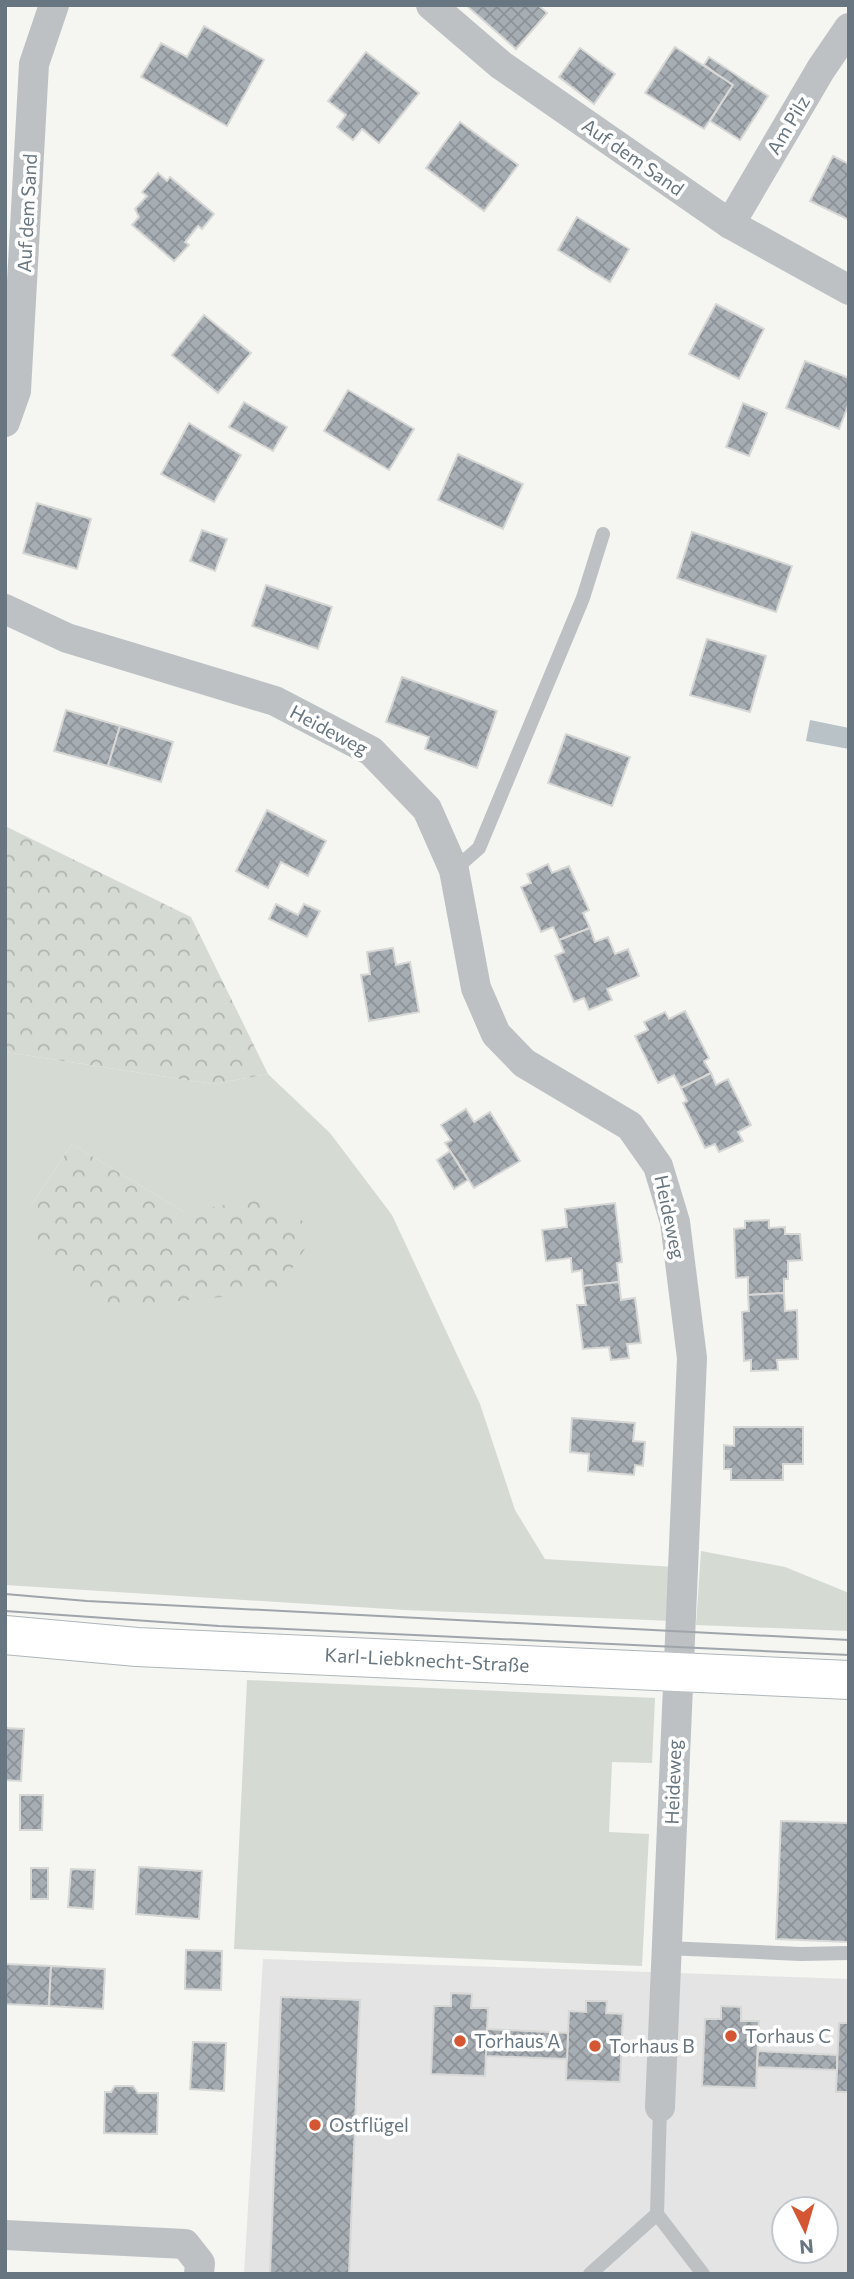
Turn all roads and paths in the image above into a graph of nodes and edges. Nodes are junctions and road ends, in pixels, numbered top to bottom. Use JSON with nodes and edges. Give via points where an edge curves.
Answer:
{"nodes":[{"id":1,"x":54,"y":5,"type":"edge"},
{"id":2,"x":431,"y":5,"type":"edge"},
{"id":3,"x":849,"y":28,"type":"edge"},
{"id":4,"x":730,"y":224,"type":"junction"},
{"id":5,"x":849,"y":289,"type":"edge"},
{"id":6,"x":5,"y":422,"type":"edge"},
{"id":7,"x":603,"y":534,"type":"dead end"},
{"id":8,"x":5,"y":609,"type":"edge"},
{"id":9,"x":454,"y":870,"type":"junction"},
{"id":10,"x":5,"y":1635,"type":"edge"},
{"id":11,"x":677,"y":1671,"type":"junction"},
{"id":12,"x":849,"y":1680,"type":"edge"},
{"id":13,"x":666,"y":1948,"type":"junction"},
{"id":14,"x":849,"y":1953,"type":"edge"},
{"id":15,"x":660,"y":2107,"type":"joint"},
{"id":16,"x":657,"y":2214,"type":"junction"},
{"id":17,"x":5,"y":2235,"type":"edge"},
{"id":18,"x":200,"y":2268,"type":"edge"},
{"id":19,"x":590,"y":2274,"type":"edge"},
{"id":20,"x":703,"y":2274,"type":"edge"}],
"edges":[{"from":1,"to":6,"type":"street","name":"Auf dem Sand","via":[[34,64],[16,391]]},
{"from":2,"to":4,"type":"street","name":"Auf dem Sand","via":[[501,65]]},
{"from":3,"to":4,"type":"street","name":"Am Pilz"},
{"from":4,"to":5,"type":"street","name":"Auf dem Sand"},
{"from":7,"to":9,"type":"lane","via":[[583,598],[479,848]]},
{"from":8,"to":9,"type":"street","name":"Heideweg","via":[[66,638],[275,701],[371,751],[427,809]]},
{"from":9,"to":11,"type":"street","name":"Heideweg","via":[[476,988],[496,1034],[524,1063],[630,1126],[658,1166],[675,1222],[692,1358]]},
{"from":10,"to":11,"type":"street","name":"Karl-Liebknecht-Straße","via":[[137,1647]]},
{"from":11,"to":12,"type":"street","name":"Karl-Liebknecht-Straße"},
{"from":11,"to":13,"type":"street","name":"Heideweg"},
{"from":13,"to":14,"type":"lane"},
{"from":13,"to":15,"type":"street","name":"Heideweg"},
{"from":15,"to":16,"type":"lane"},
{"from":16,"to":19,"type":"lane"},
{"from":16,"to":20,"type":"lane"},
{"from":17,"to":18,"type":"street","via":[[185,2244]]}]}
